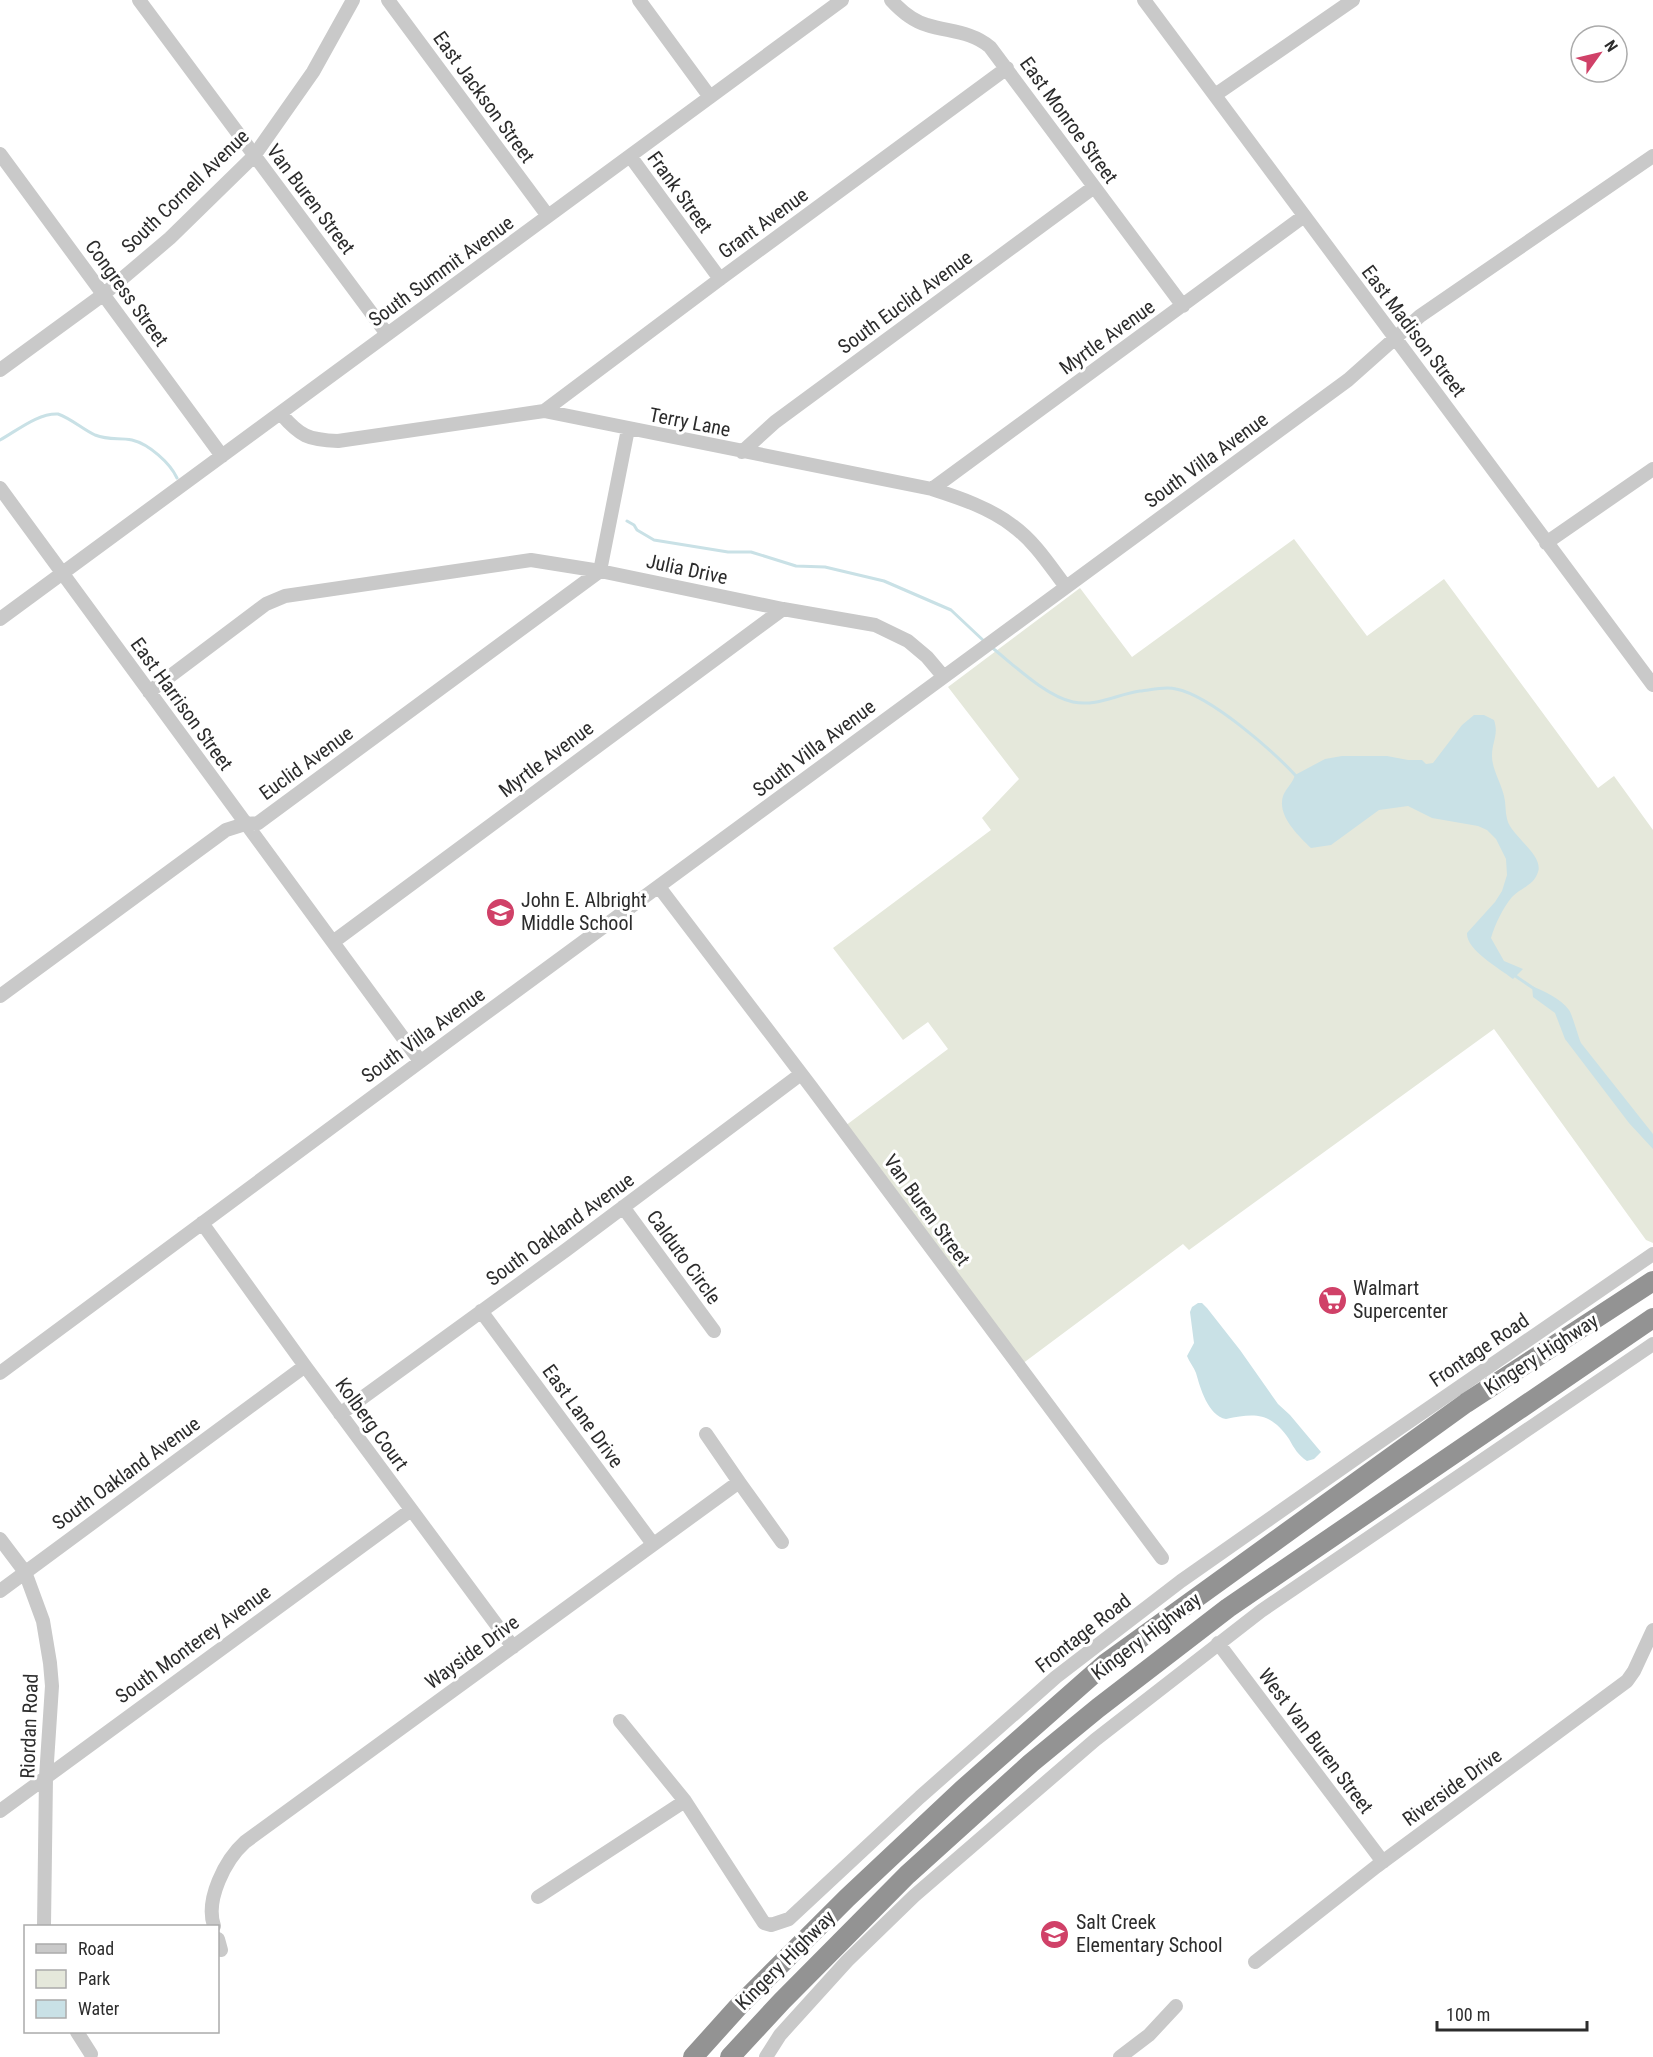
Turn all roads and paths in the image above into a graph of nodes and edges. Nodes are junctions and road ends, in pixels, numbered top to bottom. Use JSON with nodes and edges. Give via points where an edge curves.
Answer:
{"nodes":[{"id":1,"x":139,"y":0,"type":"edge"},
{"id":2,"x":353,"y":0,"type":"edge"},
{"id":3,"x":388,"y":0,"type":"edge"},
{"id":4,"x":639,"y":0,"type":"edge"},
{"id":5,"x":842,"y":0,"type":"edge"},
{"id":6,"x":891,"y":0,"type":"edge"},
{"id":7,"x":1144,"y":0,"type":"edge"},
{"id":8,"x":1353,"y":0,"type":"edge"},
{"id":9,"x":1007,"y":68,"type":"junction"},
{"id":10,"x":1215,"y":96,"type":"junction"},
{"id":11,"x":710,"y":97,"type":"junction"},
{"id":12,"x":0,"y":154,"type":"edge"},
{"id":13,"x":254,"y":156,"type":"junction"},
{"id":14,"x":630,"y":156,"type":"junction"},
{"id":15,"x":1653,"y":156,"type":"edge"},
{"id":16,"x":1094,"y":187,"type":"junction"},
{"id":17,"x":548,"y":216,"type":"junction"},
{"id":18,"x":1304,"y":216,"type":"junction"},
{"id":19,"x":720,"y":279,"type":"junction"},
{"id":20,"x":104,"y":294,"type":"junction"},
{"id":21,"x":1183,"y":306,"type":"junction"},
{"id":22,"x":387,"y":334,"type":"junction"},
{"id":23,"x":1395,"y":339,"type":"junction"},
{"id":24,"x":0,"y":370,"type":"edge"},
{"id":25,"x":544,"y":411,"type":"junction"},
{"id":26,"x":281,"y":414,"type":"junction"},
{"id":27,"x":628,"y":429,"type":"junction"},
{"id":28,"x":742,"y":452,"type":"junction"},
{"id":29,"x":222,"y":456,"type":"junction"},
{"id":30,"x":1653,"y":469,"type":"edge"},
{"id":31,"x":0,"y":488,"type":"edge"},
{"id":32,"x":932,"y":489,"type":"junction"},
{"id":33,"x":1546,"y":543,"type":"junction"},
{"id":34,"x":600,"y":571,"type":"junction"},
{"id":35,"x":63,"y":572,"type":"junction"},
{"id":36,"x":1066,"y":587,"type":"junction"},
{"id":37,"x":783,"y":609,"type":"junction"},
{"id":38,"x":0,"y":619,"type":"edge"},
{"id":39,"x":943,"y":676,"type":"junction"},
{"id":40,"x":1653,"y":685,"type":"edge"},
{"id":41,"x":149,"y":692,"type":"junction"},
{"id":42,"x":245,"y":824,"type":"junction"},
{"id":43,"x":659,"y":887,"type":"junction"},
{"id":44,"x":333,"y":942,"type":"junction"},
{"id":45,"x":0,"y":996,"type":"edge"},
{"id":46,"x":420,"y":1061,"type":"junction"},
{"id":47,"x":801,"y":1074,"type":"junction"},
{"id":48,"x":623,"y":1207,"type":"junction"},
{"id":49,"x":202,"y":1223,"type":"junction"},
{"id":50,"x":1653,"y":1254,"type":"edge"},
{"id":51,"x":1653,"y":1281,"type":"edge"},
{"id":52,"x":481,"y":1311,"type":"junction"},
{"id":53,"x":1653,"y":1318,"type":"edge"},
{"id":54,"x":714,"y":1331,"type":"dead end"},
{"id":55,"x":1653,"y":1344,"type":"edge"},
{"id":56,"x":304,"y":1366,"type":"junction"},
{"id":57,"x":0,"y":1373,"type":"edge"},
{"id":58,"x":340,"y":1414,"type":"junction"},
{"id":59,"x":706,"y":1434,"type":"dead end"},
{"id":60,"x":739,"y":1482,"type":"junction"},
{"id":61,"x":411,"y":1510,"type":"junction"},
{"id":62,"x":0,"y":1539,"type":"edge"},
{"id":63,"x":782,"y":1542,"type":"dead end"},
{"id":64,"x":653,"y":1544,"type":"junction"},
{"id":65,"x":1162,"y":1558,"type":"dead end"},
{"id":66,"x":25,"y":1572,"type":"junction"},
{"id":67,"x":0,"y":1591,"type":"edge"},
{"id":68,"x":1653,"y":1630,"type":"edge"},
{"id":69,"x":1218,"y":1643,"type":"junction"},
{"id":70,"x":513,"y":1647,"type":"junction"},
{"id":71,"x":620,"y":1720,"type":"dead end"},
{"id":72,"x":46,"y":1777,"type":"junction"},
{"id":73,"x":685,"y":1801,"type":"junction"},
{"id":74,"x":0,"y":1811,"type":"edge"},
{"id":75,"x":1383,"y":1862,"type":"junction"},
{"id":76,"x":538,"y":1897,"type":"dead end"},
{"id":77,"x":44,"y":1925,"type":"edge"},
{"id":78,"x":214,"y":1925,"type":"edge"},
{"id":79,"x":1255,"y":1962,"type":"dead end"},
{"id":80,"x":1176,"y":2006,"type":"dead end"},
{"id":81,"x":78,"y":2033,"type":"edge"},
{"id":82,"x":91,"y":2054,"type":"dead end"},
{"id":83,"x":693,"y":2057,"type":"edge"},
{"id":84,"x":730,"y":2057,"type":"edge"},
{"id":85,"x":766,"y":2057,"type":"edge"},
{"id":86,"x":1120,"y":2057,"type":"edge"}],
"edges":[{"from":1,"to":13,"type":"street","name":"Van Buren Street"},
{"from":2,"to":13,"type":"street","name":"South Cornell Avenue","via":[[313,72]]},
{"from":3,"to":17,"type":"street","name":"East Jackson Street"},
{"from":4,"to":11,"type":"street"},
{"from":5,"to":11,"type":"street","name":"South Summit Avenue"},
{"from":6,"to":9,"type":"street","name":"East Monroe Street","via":[[917,21],[983,41]]},
{"from":7,"to":10,"type":"street","name":"East Madison Street"},
{"from":8,"to":10,"type":"street"},
{"from":9,"to":16,"type":"street","name":"East Monroe Street"},
{"from":9,"to":19,"type":"street","name":"Grant Avenue"},
{"from":10,"to":18,"type":"street","name":"East Madison Street"},
{"from":11,"to":14,"type":"street","name":"South Summit Avenue"},
{"from":12,"to":20,"type":"street","name":"Congress Street"},
{"from":13,"to":20,"type":"street","name":"South Cornell Avenue","via":[[170,238]]},
{"from":13,"to":22,"type":"street","name":"Van Buren Street"},
{"from":14,"to":17,"type":"street","name":"South Summit Avenue"},
{"from":14,"to":19,"type":"street","name":"Frank Street"},
{"from":15,"to":23,"type":"street","name":"South Villa Avenue","via":[[1420,316]]},
{"from":16,"to":21,"type":"street","name":"East Monroe Street"},
{"from":16,"to":28,"type":"street","name":"South Euclid Avenue","via":[[775,422]]},
{"from":17,"to":22,"type":"street","name":"South Summit Avenue"},
{"from":18,"to":21,"type":"street","name":"Myrtle Avenue"},
{"from":18,"to":23,"type":"street","name":"East Madison Street"},
{"from":19,"to":25,"type":"street","name":"Grant Avenue"},
{"from":20,"to":24,"type":"street","name":"South Cornell Avenue"},
{"from":20,"to":29,"type":"street","name":"Congress Street"},
{"from":21,"to":32,"type":"street","name":"Myrtle Avenue"},
{"from":22,"to":26,"type":"street","name":"South Summit Avenue"},
{"from":23,"to":33,"type":"street","name":"East Madison Street"},
{"from":23,"to":36,"type":"street","name":"South Villa Avenue","via":[[1348,380]]},
{"from":25,"to":26,"type":"street","name":"Terry Lane","via":[[338,441],[297,432]]},
{"from":25,"to":27,"type":"street","name":"Terry Lane"},
{"from":26,"to":29,"type":"street","name":"South Summit Avenue"},
{"from":27,"to":28,"type":"street","name":"Terry Lane"},
{"from":27,"to":34,"type":"street"},
{"from":28,"to":32,"type":"street","name":"Terry Lane"},
{"from":29,"to":35,"type":"street","name":"South Summit Avenue"},
{"from":30,"to":33,"type":"street"},
{"from":31,"to":35,"type":"street","name":"East Harrison Street"},
{"from":32,"to":36,"type":"street","name":"Terry Lane","via":[[967,501],[1014,526]]},
{"from":33,"to":40,"type":"street","name":"East Madison Street"},
{"from":34,"to":37,"type":"street","name":"Julia Drive"},
{"from":34,"to":41,"type":"street","name":"Julia Drive","via":[[531,560],[285,596],[266,603]]},
{"from":34,"to":42,"type":"street","name":"Euclid Avenue","via":[[258,823]]},
{"from":35,"to":38,"type":"street","name":"South Summit Avenue"},
{"from":35,"to":41,"type":"street","name":"East Harrison Street"},
{"from":36,"to":39,"type":"street","name":"South Villa Avenue"},
{"from":37,"to":39,"type":"street","name":"Julia Drive","via":[[876,625],[908,641]]},
{"from":37,"to":44,"type":"street","name":"Myrtle Avenue"},
{"from":39,"to":43,"type":"street","name":"South Villa Avenue"},
{"from":41,"to":42,"type":"street","name":"East Harrison Street"},
{"from":42,"to":44,"type":"street","name":"East Harrison Street"},
{"from":42,"to":45,"type":"street","name":"Euclid Avenue","via":[[226,830]]},
{"from":43,"to":46,"type":"street","name":"South Villa Avenue"},
{"from":43,"to":47,"type":"street","name":"Van Buren Street"},
{"from":44,"to":46,"type":"street","name":"East Harrison Street"},
{"from":46,"to":49,"type":"street","name":"South Villa Avenue"},
{"from":47,"to":48,"type":"street","name":"South Oakland Avenue"},
{"from":47,"to":65,"type":"street","name":"Van Buren Street"},
{"from":48,"to":52,"type":"street","name":"South Oakland Avenue"},
{"from":48,"to":54,"type":"street","name":"Calduto Circle"},
{"from":49,"to":56,"type":"street","name":"Kolberg Court"},
{"from":49,"to":57,"type":"street","name":"South Villa Avenue"},
{"from":50,"to":73,"type":"street","name":"Frontage Road","via":[[1181,1581],[1056,1677],[789,1919],[771,1925],[764,1923]]},
{"from":51,"to":83,"type":"highway","name":"Kingery Highway","via":[[1466,1403],[1106,1663],[979,1774],[847,1898]]},
{"from":52,"to":58,"type":"street","name":"South Oakland Avenue"},
{"from":52,"to":64,"type":"street","name":"East Lane Drive"},
{"from":53,"to":84,"type":"highway","name":"Kingery Highway","via":[[1228,1608],[1098,1708],[907,1875]]},
{"from":55,"to":69,"type":"street"},
{"from":56,"to":58,"type":"street","name":"Kolberg Court"},
{"from":56,"to":66,"type":"street","name":"South Oakland Avenue"},
{"from":58,"to":61,"type":"street","name":"Kolberg Court"},
{"from":59,"to":60,"type":"street"},
{"from":60,"to":63,"type":"street"},
{"from":60,"to":64,"type":"street","name":"Wayside Drive"},
{"from":61,"to":70,"type":"street","name":"Kolberg Court"},
{"from":61,"to":72,"type":"street","name":"South Monterey Avenue"},
{"from":62,"to":66,"type":"street","name":"Riordan Road"},
{"from":64,"to":70,"type":"street","name":"Wayside Drive"},
{"from":66,"to":67,"type":"street","name":"South Oakland Avenue"},
{"from":66,"to":72,"type":"street","name":"Riordan Road","via":[[43,1621],[50,1663]]},
{"from":68,"to":75,"type":"street","name":"Riverside Drive","via":[[1627,1681]]},
{"from":69,"to":75,"type":"street","name":"West Van Buren Street"},
{"from":69,"to":85,"type":"street","via":[[1095,1740],[915,1896],[839,1970],[780,2035]]},
{"from":70,"to":78,"type":"street","name":"Wayside Drive","via":[[238,1848],[221,1873],[210,1915]]},
{"from":71,"to":73,"type":"street","name":"Frontage Road"},
{"from":72,"to":74,"type":"street","name":"South Monterey Avenue"},
{"from":72,"to":77,"type":"street","name":"Riordan Road"},
{"from":73,"to":76,"type":"street"},
{"from":75,"to":79,"type":"street","name":"Riverside Drive"},
{"from":80,"to":86,"type":"street","via":[[1149,2035]]},
{"from":81,"to":82,"type":"street"}]}
